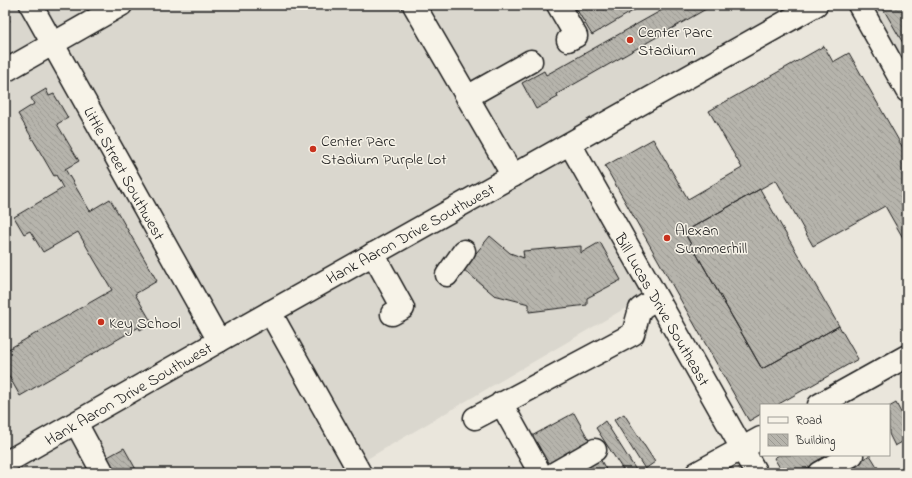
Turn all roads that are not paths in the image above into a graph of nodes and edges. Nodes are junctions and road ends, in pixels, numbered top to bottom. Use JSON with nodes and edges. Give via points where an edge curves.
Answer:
{"nodes":[{"id":1,"x":31,"y":5,"type":"edge"},
{"id":2,"x":121,"y":5,"type":"edge"},
{"id":3,"x":414,"y":5,"type":"edge"},
{"id":4,"x":558,"y":5,"type":"edge"},
{"id":5,"x":816,"y":5,"type":"edge"},
{"id":6,"x":858,"y":5,"type":"edge"},
{"id":7,"x":568,"y":40,"type":"dead end"},
{"id":8,"x":53,"y":44,"type":"junction"},
{"id":9,"x":531,"y":60,"type":"dead end"},
{"id":10,"x":5,"y":71,"type":"edge"},
{"id":11,"x":907,"y":91,"type":"edge"},
{"id":12,"x":467,"y":97,"type":"junction"},
{"id":13,"x":570,"y":144,"type":"junction"},
{"id":14,"x":513,"y":176,"type":"junction"},
{"id":15,"x":464,"y":252,"type":"dead end"},
{"id":16,"x":373,"y":254,"type":"junction"},
{"id":17,"x":447,"y":275,"type":"dead end"},
{"id":18,"x":657,"y":298,"type":"junction"},
{"id":19,"x":270,"y":312,"type":"junction"},
{"id":20,"x":392,"y":314,"type":"dead end"},
{"id":21,"x":219,"y":341,"type":"junction"},
{"id":22,"x":907,"y":356,"type":"edge"},
{"id":23,"x":501,"y":403,"type":"junction"},
{"id":24,"x":821,"y":404,"type":"edge"},
{"id":25,"x":475,"y":418,"type":"dead end"},
{"id":26,"x":76,"y":423,"type":"junction"},
{"id":27,"x":760,"y":439,"type":"edge"},
{"id":28,"x":742,"y":448,"type":"junction"},
{"id":29,"x":595,"y":450,"type":"dead end"},
{"id":30,"x":850,"y":456,"type":"edge"},
{"id":31,"x":6,"y":459,"type":"edge"},
{"id":32,"x":826,"y":472,"type":"edge"},
{"id":33,"x":103,"y":473,"type":"edge"},
{"id":34,"x":360,"y":473,"type":"edge"},
{"id":35,"x":540,"y":473,"type":"edge"},
{"id":36,"x":555,"y":473,"type":"edge"},
{"id":37,"x":697,"y":473,"type":"edge"},
{"id":38,"x":756,"y":473,"type":"edge"}],
"edges":[{"from":1,"to":8,"type":"street","name":"Little Street Southwest"},
{"from":2,"to":8,"type":"street"},
{"from":3,"to":12,"type":"street"},
{"from":4,"to":7,"type":"street","via":[[576,36]]},
{"from":5,"to":13,"type":"street","name":"Hank Aaron Drive Southwest"},
{"from":6,"to":11,"type":"street"},
{"from":8,"to":10,"type":"street"},
{"from":8,"to":21,"type":"street","name":"Little Street Southwest"},
{"from":9,"to":12,"type":"street"},
{"from":12,"to":14,"type":"street"},
{"from":13,"to":14,"type":"street","name":"Hank Aaron Drive Southwest"},
{"from":13,"to":18,"type":"street","name":"Bill Lucas Drive Southeast"},
{"from":14,"to":16,"type":"street","name":"Hank Aaron Drive Southwest"},
{"from":15,"to":17,"type":"street"},
{"from":16,"to":19,"type":"street","name":"Hank Aaron Drive Southwest"},
{"from":16,"to":20,"type":"street","via":[[403,308]]},
{"from":18,"to":23,"type":"street","via":[[640,308],[633,334]]},
{"from":18,"to":28,"type":"street","name":"Bill Lucas Drive Southeast"},
{"from":19,"to":21,"type":"street","name":"Hank Aaron Drive Southwest"},
{"from":19,"to":34,"type":"street"},
{"from":21,"to":26,"type":"street","name":"Hank Aaron Drive Southwest"},
{"from":22,"to":24,"type":"street"},
{"from":23,"to":25,"type":"street"},
{"from":23,"to":35,"type":"street"},
{"from":26,"to":31,"type":"street","name":"Hank Aaron Drive Southwest"},
{"from":26,"to":33,"type":"street"},
{"from":27,"to":28,"type":"street"},
{"from":28,"to":37,"type":"street"},
{"from":28,"to":38,"type":"street","name":"Bill Lucas Drive Southeast"},
{"from":29,"to":36,"type":"street"},
{"from":30,"to":32,"type":"street"}]}
